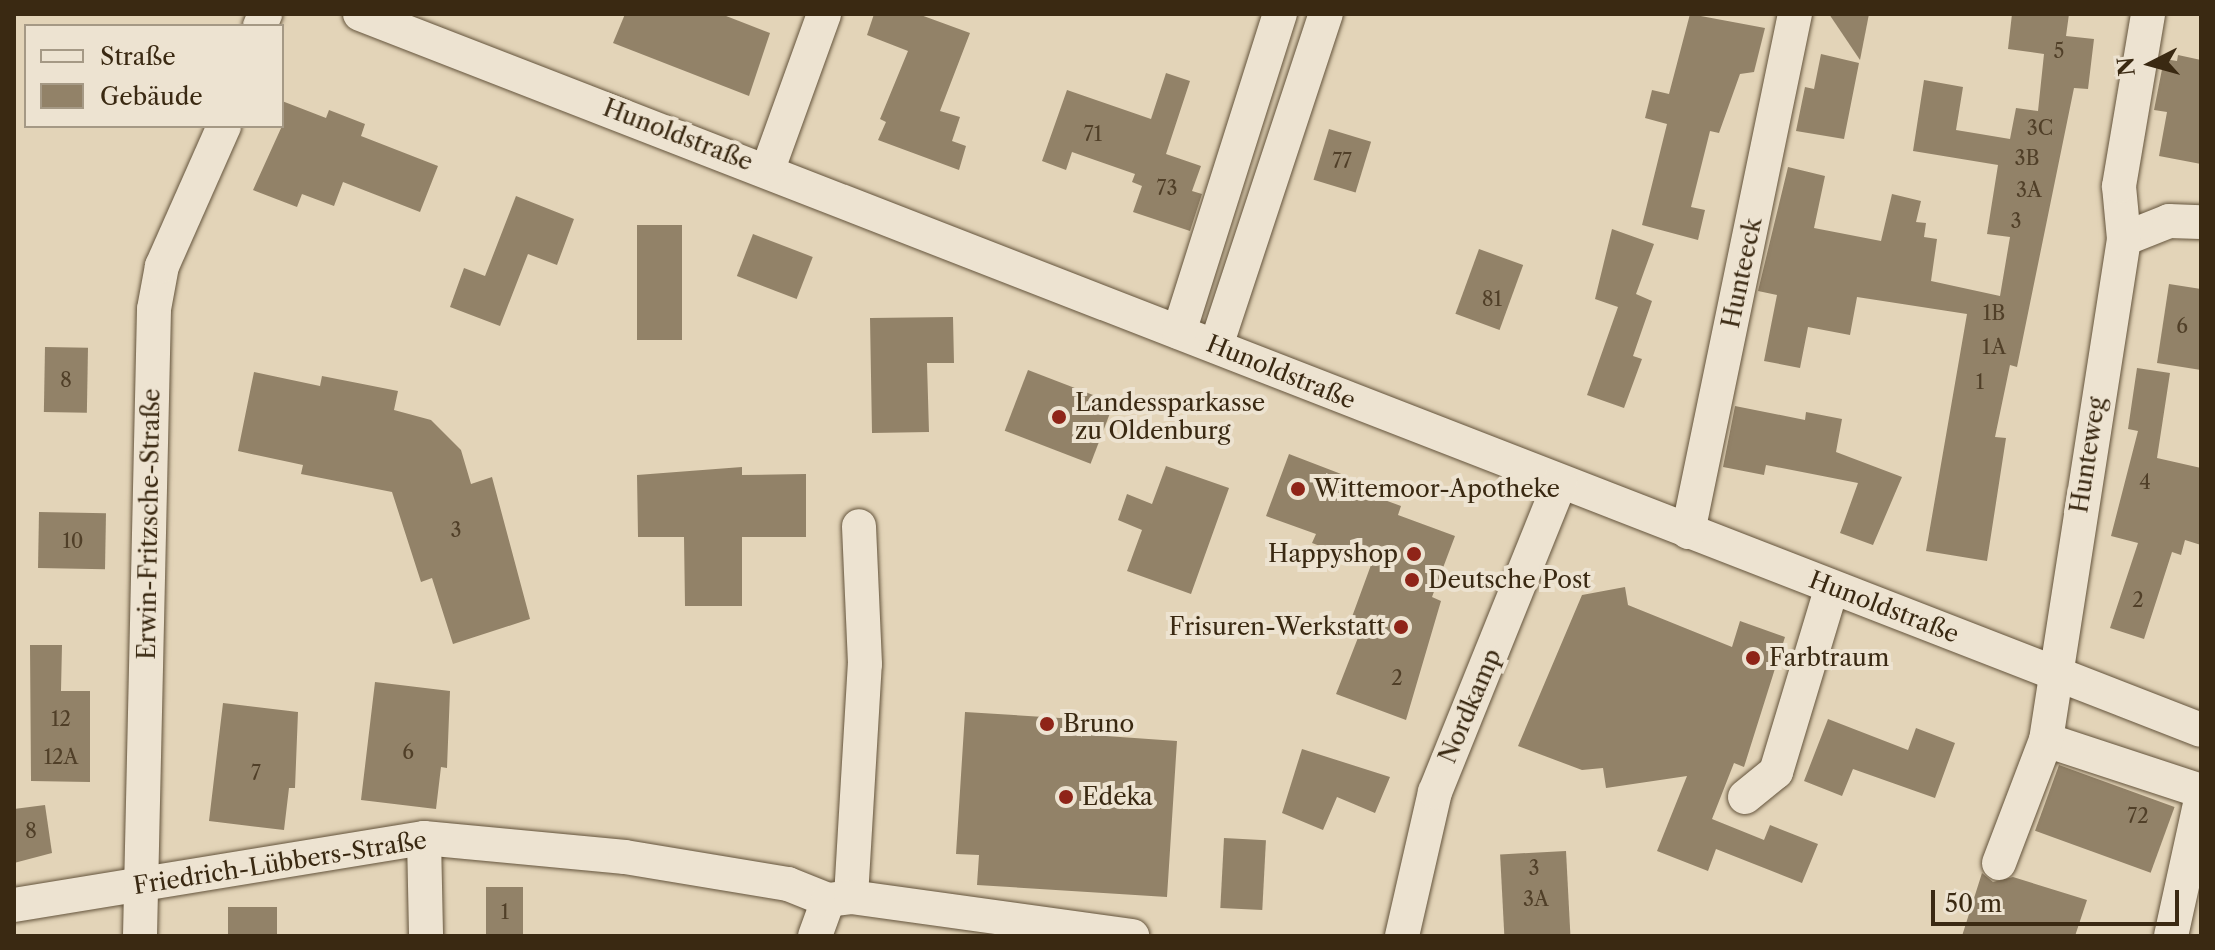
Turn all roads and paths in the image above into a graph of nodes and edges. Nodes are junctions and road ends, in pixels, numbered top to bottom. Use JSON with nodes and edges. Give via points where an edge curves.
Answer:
{"nodes":[{"id":1,"x":824,"y":14,"type":"edge"},
{"id":2,"x":1280,"y":14,"type":"edge"},
{"id":3,"x":1326,"y":14,"type":"edge"},
{"id":4,"x":1795,"y":14,"type":"edge"},
{"id":5,"x":2148,"y":14,"type":"edge"},
{"id":6,"x":367,"y":15,"type":"edge"},
{"id":7,"x":223,"y":128,"type":"edge"},
{"id":8,"x":768,"y":169,"type":"junction"},
{"id":9,"x":2201,"y":222,"type":"edge"},
{"id":10,"x":2124,"y":239,"type":"junction"},
{"id":11,"x":1179,"y":332,"type":"junction"},
{"id":12,"x":1216,"y":346,"type":"junction"},
{"id":13,"x":1560,"y":482,"type":"junction"},
{"id":14,"x":859,"y":526,"type":"dead end"},
{"id":15,"x":1688,"y":532,"type":"junction"},
{"id":16,"x":1832,"y":587,"type":"junction"},
{"id":17,"x":2052,"y":671,"type":"junction"},
{"id":18,"x":2201,"y":730,"type":"edge"},
{"id":19,"x":2046,"y":740,"type":"junction"},
{"id":20,"x":2201,"y":791,"type":"edge"},
{"id":21,"x":1745,"y":797,"type":"dead end"},
{"id":22,"x":2201,"y":799,"type":"edge"},
{"id":23,"x":424,"y":838,"type":"junction"},
{"id":24,"x":1999,"y":863,"type":"dead end"},
{"id":25,"x":141,"y":884,"type":"junction"},
{"id":26,"x":840,"y":898,"type":"junction"},
{"id":27,"x":14,"y":905,"type":"edge"},
{"id":28,"x":140,"y":936,"type":"edge"},
{"id":29,"x":426,"y":936,"type":"edge"},
{"id":30,"x":815,"y":936,"type":"edge"},
{"id":31,"x":1132,"y":936,"type":"edge"},
{"id":32,"x":1402,"y":936,"type":"edge"},
{"id":33,"x":2171,"y":936,"type":"edge"}],
"edges":[{"from":1,"to":8,"type":"street"},
{"from":2,"to":11,"type":"street"},
{"from":3,"to":12,"type":"street"},
{"from":4,"to":15,"type":"street","name":"Hunteeck"},
{"from":5,"to":10,"type":"street","name":"Hunteweg","via":[[2119,186]]},
{"from":6,"to":8,"type":"street","name":"Hunoldstraße"},
{"from":7,"to":25,"type":"street","name":"Erwin-Fritzsche-Straße","via":[[162,266],[154,309]]},
{"from":8,"to":11,"type":"street","name":"Hunoldstraße"},
{"from":9,"to":10,"type":"street","via":[[2169,221]]},
{"from":10,"to":17,"type":"street","name":"Hunteweg"},
{"from":11,"to":12,"type":"street","name":"Hunoldstraße"},
{"from":12,"to":13,"type":"street","name":"Hunoldstraße"},
{"from":13,"to":15,"type":"street","name":"Hunoldstraße"},
{"from":13,"to":32,"type":"street","name":"Nordkamp","via":[[1435,792]]},
{"from":14,"to":26,"type":"street","via":[[865,664]]},
{"from":15,"to":16,"type":"street","name":"Hunoldstraße"},
{"from":16,"to":17,"type":"street","name":"Hunoldstraße"},
{"from":16,"to":21,"type":"street","via":[[1776,772]]},
{"from":17,"to":18,"type":"street","name":"Hunoldstraße"},
{"from":17,"to":19,"type":"street","name":"Hunteweg"},
{"from":19,"to":20,"type":"street"},
{"from":19,"to":24,"type":"street","name":"Hunteweg"},
{"from":22,"to":33,"type":"street"},
{"from":23,"to":25,"type":"street","name":"Friedrich-Lübbers-Straße"},
{"from":23,"to":26,"type":"street","name":"Friedrich-Lübbers-Straße","via":[[625,857],[788,884]]},
{"from":23,"to":29,"type":"street"},
{"from":25,"to":27,"type":"street","name":"Friedrich-Lübbers-Straße"},
{"from":25,"to":28,"type":"street","name":"Erwin-Fritzsche-Straße"},
{"from":26,"to":30,"type":"street"},
{"from":26,"to":31,"type":"street","name":"Friedrich-Lübbers-Straße"}]}
